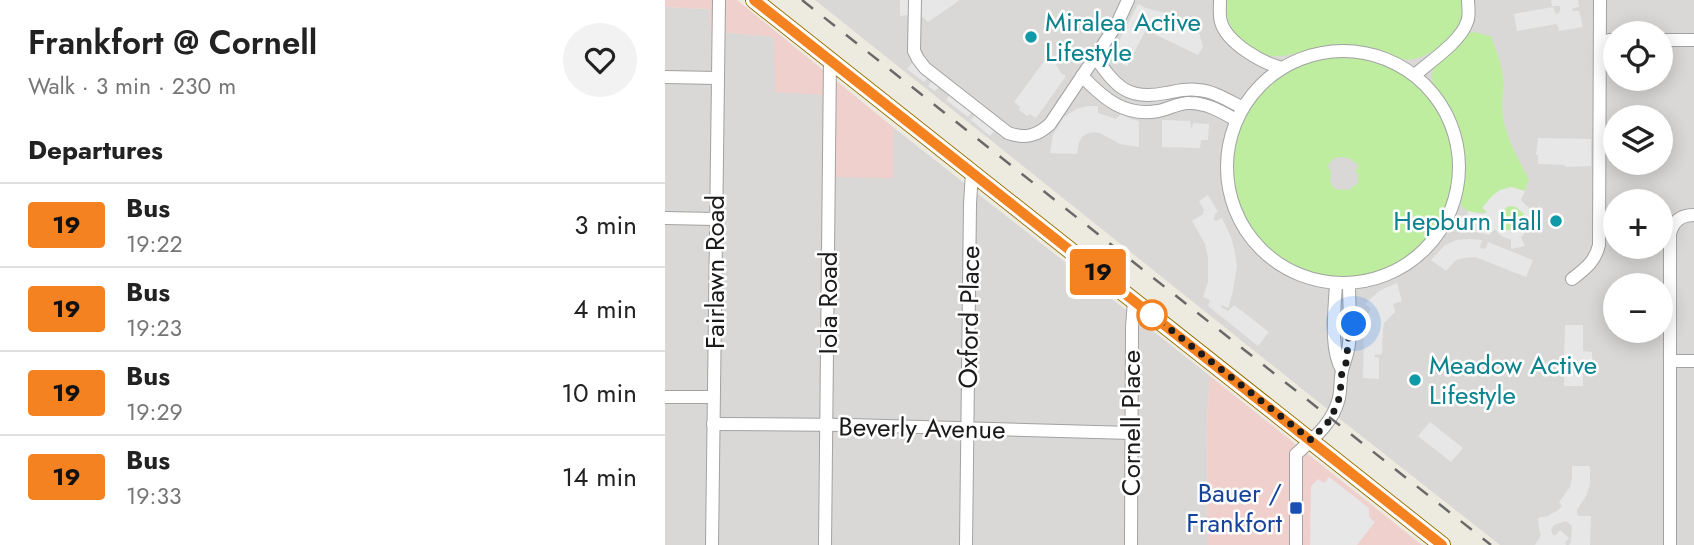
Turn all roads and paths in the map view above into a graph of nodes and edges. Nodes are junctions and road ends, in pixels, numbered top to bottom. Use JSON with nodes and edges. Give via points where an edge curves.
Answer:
{"nodes":[{"id":1,"x":719,"y":0,"type":"edge"},
{"id":2,"x":754,"y":0,"type":"edge"},
{"id":3,"x":915,"y":0,"type":"edge"},
{"id":4,"x":1128,"y":0,"type":"edge"},
{"id":5,"x":1220,"y":0,"type":"edge"},
{"id":6,"x":1468,"y":0,"type":"edge"},
{"id":7,"x":1600,"y":0,"type":"edge"},
{"id":8,"x":1673,"y":40,"type":"edge"},
{"id":9,"x":1694,"y":40,"type":"edge"},
{"id":10,"x":1095,"y":57,"type":"junction"},
{"id":11,"x":830,"y":60,"type":"junction"},
{"id":12,"x":1282,"y":68,"type":"junction"},
{"id":13,"x":1416,"y":74,"type":"junction"},
{"id":14,"x":1082,"y":76,"type":"junction"},
{"id":15,"x":665,"y":78,"type":"edge"},
{"id":16,"x":717,"y":78,"type":"junction"},
{"id":17,"x":1243,"y":108,"type":"junction"},
{"id":18,"x":1236,"y":120,"type":"junction"},
{"id":19,"x":972,"y":172,"type":"junction"},
{"id":20,"x":1690,"y":215,"type":"edge"},
{"id":21,"x":665,"y":218,"type":"edge"},
{"id":22,"x":715,"y":219,"type":"junction"},
{"id":23,"x":1572,"y":279,"type":"dead end"},
{"id":24,"x":1345,"y":285,"type":"junction"},
{"id":25,"x":1134,"y":301,"type":"junction"},
{"id":26,"x":1670,"y":360,"type":"junction"},
{"id":27,"x":1694,"y":360,"type":"edge"},
{"id":28,"x":1342,"y":370,"type":"junction"},
{"id":29,"x":665,"y":397,"type":"edge"},
{"id":30,"x":713,"y":397,"type":"junction"},
{"id":31,"x":713,"y":424,"type":"junction"},
{"id":32,"x":827,"y":426,"type":"junction"},
{"id":33,"x":967,"y":428,"type":"junction"},
{"id":34,"x":1131,"y":433,"type":"junction"},
{"id":35,"x":1311,"y":440,"type":"junction"},
{"id":36,"x":712,"y":545,"type":"edge"},
{"id":37,"x":825,"y":545,"type":"edge"},
{"id":38,"x":966,"y":545,"type":"edge"},
{"id":39,"x":1131,"y":545,"type":"edge"},
{"id":40,"x":1296,"y":545,"type":"edge"},
{"id":41,"x":1442,"y":545,"type":"edge"},
{"id":42,"x":1670,"y":545,"type":"edge"}],
"edges":[{"from":1,"to":16,"type":"street","name":"Fairlawn Road"},
{"from":2,"to":11,"type":"main road"},
{"from":3,"to":14,"type":"street","via":[[914,51],[918,59],[1008,133],[1029,136],[1042,132]]},
{"from":4,"to":10,"type":"street"},
{"from":5,"to":12,"type":"street","via":[[1221,22],[1234,42]]},
{"from":6,"to":13,"type":"street","via":[[1468,22],[1454,42]]},
{"from":7,"to":23,"type":"street","via":[[1599,244],[1591,263]]},
{"from":8,"to":9,"type":"street"},
{"from":10,"to":14,"type":"street"},
{"from":10,"to":17,"type":"street","via":[[1115,82],[1133,94],[1195,89]]},
{"from":11,"to":19,"type":"main road"},
{"from":11,"to":32,"type":"street","name":"Iola Road"},
{"from":12,"to":13,"type":"street","via":[[1312,55],[1345,50],[1388,58]]},
{"from":12,"to":17,"type":"street"},
{"from":13,"to":24,"type":"street","via":[[1439,100],[1456,139],[1459,179],[1451,211],[1417,258],[1376,279]]},
{"from":14,"to":18,"type":"street","via":[[1108,101],[1123,108],[1147,113],[1191,103]]},
{"from":15,"to":16,"type":"street"},
{"from":16,"to":22,"type":"street","name":"Fairlawn Road"},
{"from":17,"to":18,"type":"street"},
{"from":18,"to":24,"type":"street","via":[[1227,181],[1247,234],[1273,262],[1290,271]]},
{"from":19,"to":25,"type":"main road"},
{"from":19,"to":33,"type":"street","name":"Oxford Place"},
{"from":20,"to":26,"type":"street","via":[[1678,219],[1670,234]]},
{"from":21,"to":22,"type":"street"},
{"from":22,"to":30,"type":"street","name":"Fairlawn Road"},
{"from":24,"to":28,"type":"street","via":[[1349,335]]},
{"from":24,"to":28,"type":"street","via":[[1335,299],[1337,362]]},
{"from":25,"to":34,"type":"street","name":"Cornell Place"},
{"from":25,"to":35,"type":"main road"},
{"from":26,"to":27,"type":"street"},
{"from":26,"to":42,"type":"street"},
{"from":28,"to":35,"type":"street","via":[[1337,405]]},
{"from":29,"to":30,"type":"street"},
{"from":30,"to":31,"type":"street","name":"Fairlawn Road"},
{"from":31,"to":32,"type":"street","name":"Beverly Avenue"},
{"from":31,"to":36,"type":"street","name":"Fairlawn Road"},
{"from":32,"to":33,"type":"street","name":"Beverly Avenue"},
{"from":32,"to":37,"type":"street","name":"Iola Road"},
{"from":33,"to":34,"type":"street","name":"Beverly Avenue"},
{"from":33,"to":38,"type":"street","name":"Oxford Place"},
{"from":34,"to":39,"type":"street","name":"Cornell Place"},
{"from":35,"to":40,"type":"street","via":[[1296,454]]},
{"from":35,"to":41,"type":"main road"}]}
